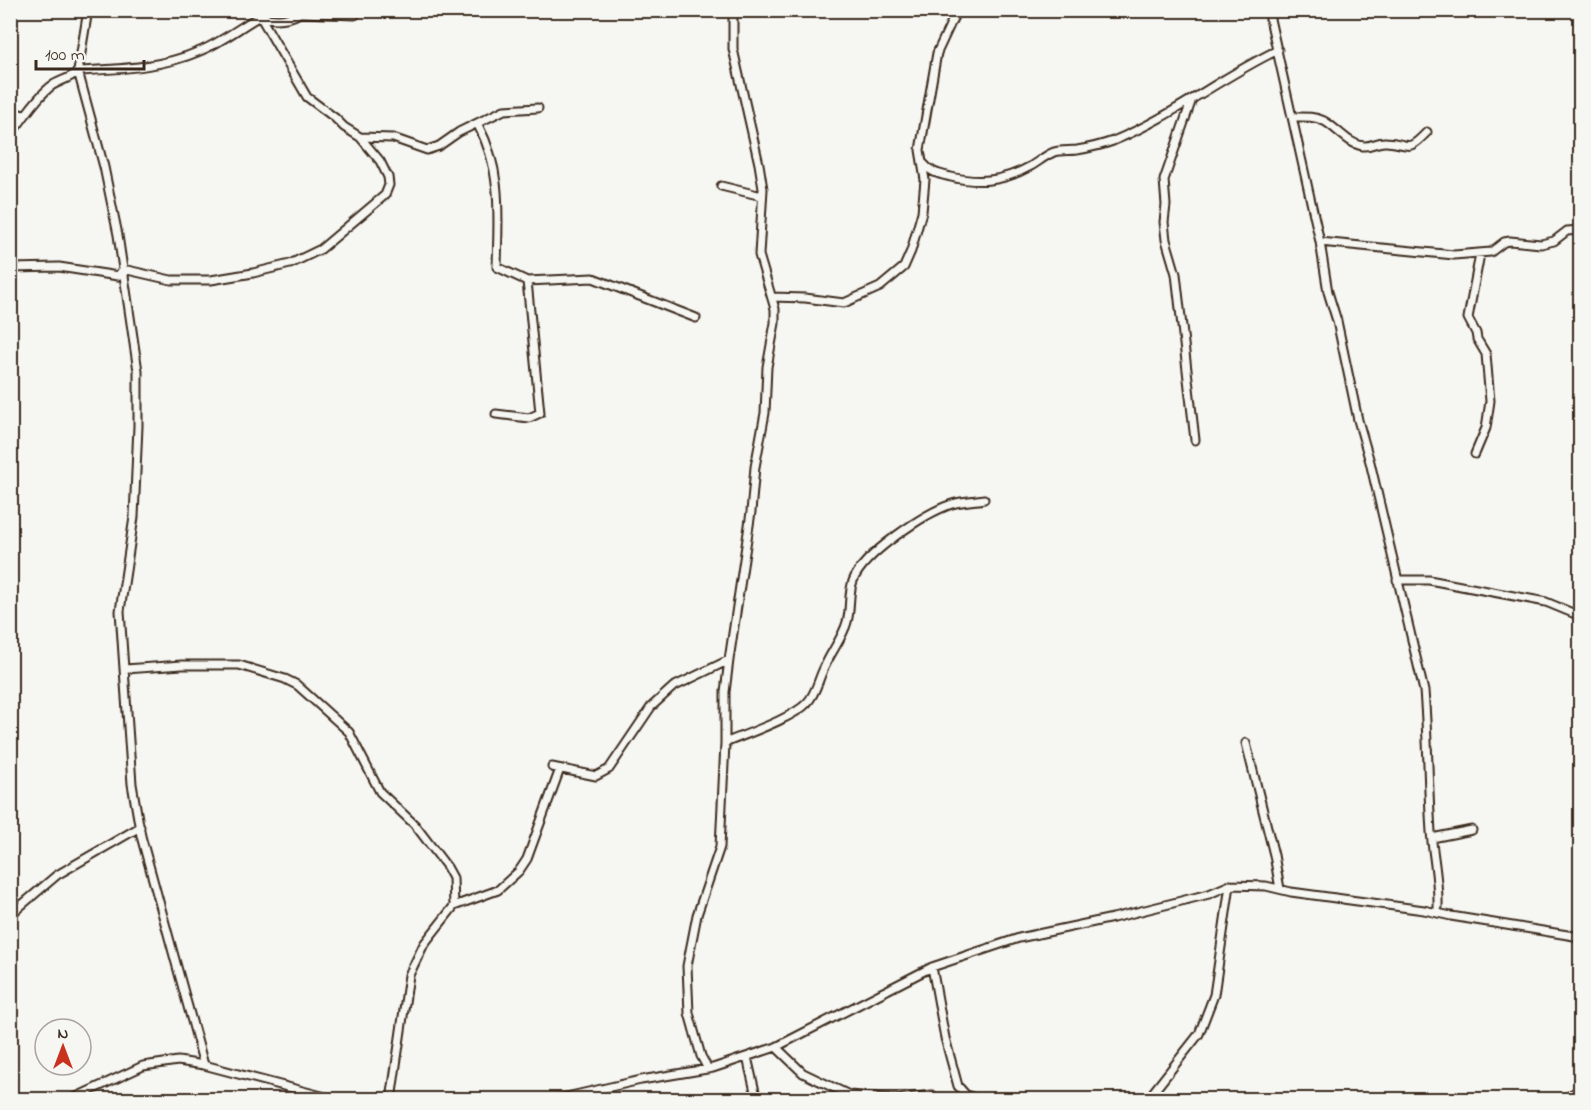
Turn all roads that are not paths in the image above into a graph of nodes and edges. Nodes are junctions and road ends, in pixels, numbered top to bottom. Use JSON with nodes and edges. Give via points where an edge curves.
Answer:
{"nodes":[{"id":1,"x":88,"y":10,"type":"edge"},
{"id":2,"x":733,"y":10,"type":"edge"},
{"id":3,"x":957,"y":10,"type":"edge"},
{"id":4,"x":1268,"y":10,"type":"edge"},
{"id":5,"x":302,"y":12,"type":"edge"},
{"id":6,"x":355,"y":15,"type":"dead end"},
{"id":7,"x":260,"y":16,"type":"junction"},
{"id":8,"x":1278,"y":50,"type":"junction"},
{"id":9,"x":78,"y":71,"type":"junction"},
{"id":10,"x":1192,"y":101,"type":"junction"},
{"id":11,"x":538,"y":108,"type":"dead end"},
{"id":12,"x":10,"y":111,"type":"edge"},
{"id":13,"x":24,"y":115,"type":"junction"},
{"id":14,"x":1292,"y":117,"type":"junction"},
{"id":15,"x":478,"y":125,"type":"junction"},
{"id":16,"x":1427,"y":132,"type":"dead end"},
{"id":17,"x":10,"y":135,"type":"edge"},
{"id":18,"x":360,"y":137,"type":"junction"},
{"id":19,"x":922,"y":161,"type":"junction"},
{"id":20,"x":929,"y":170,"type":"junction"},
{"id":21,"x":926,"y":180,"type":"junction"},
{"id":22,"x":721,"y":186,"type":"dead end"},
{"id":23,"x":762,"y":196,"type":"junction"},
{"id":24,"x":1581,"y":230,"type":"edge"},
{"id":25,"x":1320,"y":242,"type":"junction"},
{"id":26,"x":1480,"y":254,"type":"junction"},
{"id":27,"x":10,"y":268,"type":"edge"},
{"id":28,"x":123,"y":269,"type":"junction"},
{"id":29,"x":527,"y":281,"type":"junction"},
{"id":30,"x":772,"y":297,"type":"junction"},
{"id":31,"x":696,"y":318,"type":"dead end"},
{"id":32,"x":496,"y":414,"type":"dead end"},
{"id":33,"x":1195,"y":440,"type":"dead end"},
{"id":34,"x":1475,"y":454,"type":"dead end"},
{"id":35,"x":984,"y":499,"type":"dead end"},
{"id":36,"x":1397,"y":580,"type":"junction"},
{"id":37,"x":1581,"y":616,"type":"edge"},
{"id":38,"x":729,"y":660,"type":"junction"},
{"id":39,"x":125,"y":669,"type":"junction"},
{"id":40,"x":725,"y":743,"type":"junction"},
{"id":41,"x":1246,"y":743,"type":"dead end"},
{"id":42,"x":140,"y":827,"type":"junction"},
{"id":43,"x":1472,"y":830,"type":"dead end"},
{"id":44,"x":1432,"y":838,"type":"junction"},
{"id":45,"x":1230,"y":885,"type":"junction"},
{"id":46,"x":1280,"y":889,"type":"junction"},
{"id":47,"x":454,"y":906,"type":"junction"},
{"id":48,"x":1438,"y":907,"type":"junction"},
{"id":49,"x":1424,"y":910,"type":"junction"},
{"id":50,"x":10,"y":915,"type":"edge"},
{"id":51,"x":1451,"y":916,"type":"junction"},
{"id":52,"x":1581,"y":937,"type":"edge"},
{"id":53,"x":932,"y":967,"type":"junction"},
{"id":54,"x":776,"y":1047,"type":"junction"},
{"id":55,"x":747,"y":1057,"type":"junction"},
{"id":56,"x":204,"y":1065,"type":"junction"},
{"id":57,"x":708,"y":1069,"type":"junction"},
{"id":58,"x":1581,"y":1089,"type":"edge"},
{"id":59,"x":932,"y":1095,"type":"dead end"},
{"id":60,"x":70,"y":1100,"type":"edge"},
{"id":61,"x":337,"y":1100,"type":"edge"},
{"id":62,"x":391,"y":1100,"type":"edge"},
{"id":63,"x":553,"y":1100,"type":"edge"},
{"id":64,"x":757,"y":1100,"type":"edge"},
{"id":65,"x":980,"y":1100,"type":"edge"},
{"id":66,"x":1147,"y":1100,"type":"edge"},
{"id":67,"x":1563,"y":1100,"type":"edge"}],
"edges":[{"from":1,"to":9,"type":"street"},
{"from":2,"to":23,"type":"street","via":[[733,49],[759,164]]},
{"from":3,"to":19,"type":"street","via":[[937,53],[920,150]]},
{"from":4,"to":8,"type":"street"},
{"from":5,"to":6,"type":"street"},
{"from":5,"to":7,"type":"street","via":[[270,20]]},
{"from":7,"to":9,"type":"street","via":[[222,40],[178,58],[136,68]]},
{"from":7,"to":18,"type":"street","via":[[307,97]]},
{"from":8,"to":10,"type":"street","via":[[1245,66]]},
{"from":8,"to":14,"type":"street"},
{"from":9,"to":13,"type":"street","via":[[50,87]]},
{"from":9,"to":28,"type":"street","via":[[104,167]]},
{"from":10,"to":20,"type":"street","via":[[1120,138],[1054,153],[1006,177],[978,182]]},
{"from":10,"to":33,"type":"street","via":[[1164,180],[1164,231],[1176,274]]},
{"from":11,"to":15,"type":"street","via":[[504,110]]},
{"from":12,"to":13,"type":"street"},
{"from":13,"to":17,"type":"street"},
{"from":14,"to":16,"type":"street","via":[[1317,118],[1363,146],[1383,141],[1406,146],[1417,143]]},
{"from":14,"to":25,"type":"street"},
{"from":15,"to":18,"type":"street","via":[[427,150],[393,138]]},
{"from":15,"to":29,"type":"street","via":[[498,187],[497,267]]},
{"from":18,"to":28,"type":"street","via":[[380,161],[389,185],[385,195],[321,249],[290,264],[211,280],[171,280]]},
{"from":19,"to":20,"type":"street"},
{"from":19,"to":21,"type":"street"},
{"from":20,"to":21,"type":"street"},
{"from":21,"to":30,"type":"street","via":[[911,251],[904,267],[880,287],[844,303]]},
{"from":22,"to":23,"type":"street"},
{"from":23,"to":30,"type":"street","via":[[759,255]]},
{"from":24,"to":26,"type":"street","via":[[1567,231],[1554,241],[1541,244],[1504,242],[1491,252]]},
{"from":25,"to":26,"type":"street"},
{"from":25,"to":36,"type":"street","via":[[1328,292]]},
{"from":26,"to":34,"type":"street","via":[[1468,318],[1486,354],[1490,401],[1486,428]]},
{"from":27,"to":28,"type":"street","via":[[59,267],[118,276]]},
{"from":28,"to":39,"type":"street","via":[[138,371],[134,517],[120,611]]},
{"from":29,"to":31,"type":"street","via":[[593,278]]},
{"from":29,"to":32,"type":"street","via":[[540,413],[529,418]]},
{"from":30,"to":38,"type":"street","via":[[775,323],[767,367],[765,413]]},
{"from":35,"to":40,"type":"street","via":[[939,510],[877,551],[853,580],[848,621],[814,695],[785,717]]},
{"from":36,"to":37,"type":"street","via":[[1429,580],[1546,602]]},
{"from":36,"to":44,"type":"street","via":[[1424,691]]},
{"from":38,"to":40,"type":"street"},
{"from":38,"to":47,"type":"street","via":[[673,687],[651,707],[603,774],[590,776],[556,768],[519,871],[498,890]]},
{"from":39,"to":42,"type":"street","via":[[132,784]]},
{"from":39,"to":47,"type":"street","via":[[239,665],[297,685],[349,732],[380,792],[415,825],[447,867],[453,878]]},
{"from":40,"to":57,"type":"street","via":[[720,847],[697,915],[687,966],[689,1013]]},
{"from":41,"to":46,"type":"street"},
{"from":42,"to":50,"type":"street","via":[[57,875]]},
{"from":42,"to":56,"type":"street"},
{"from":43,"to":44,"type":"street"},
{"from":44,"to":48,"type":"street"},
{"from":45,"to":46,"type":"street"},
{"from":45,"to":53,"type":"street","via":[[1209,894],[1019,938]]},
{"from":45,"to":66,"type":"street","via":[[1209,1012],[1199,1035]]},
{"from":46,"to":49,"type":"street"},
{"from":47,"to":62,"type":"street","via":[[424,944],[409,975]]},
{"from":48,"to":49,"type":"street"},
{"from":48,"to":51,"type":"street"},
{"from":49,"to":51,"type":"street"},
{"from":51,"to":52,"type":"street"},
{"from":53,"to":54,"type":"street"},
{"from":53,"to":65,"type":"street","via":[[958,1086],[966,1095]]},
{"from":54,"to":55,"type":"street"},
{"from":54,"to":59,"type":"street","via":[[803,1073],[849,1095],[898,1099]]},
{"from":55,"to":57,"type":"street"},
{"from":55,"to":64,"type":"street"},
{"from":56,"to":60,"type":"street","via":[[178,1061],[143,1066]]},
{"from":56,"to":61,"type":"street"},
{"from":57,"to":63,"type":"street"},
{"from":58,"to":67,"type":"street"}]}
